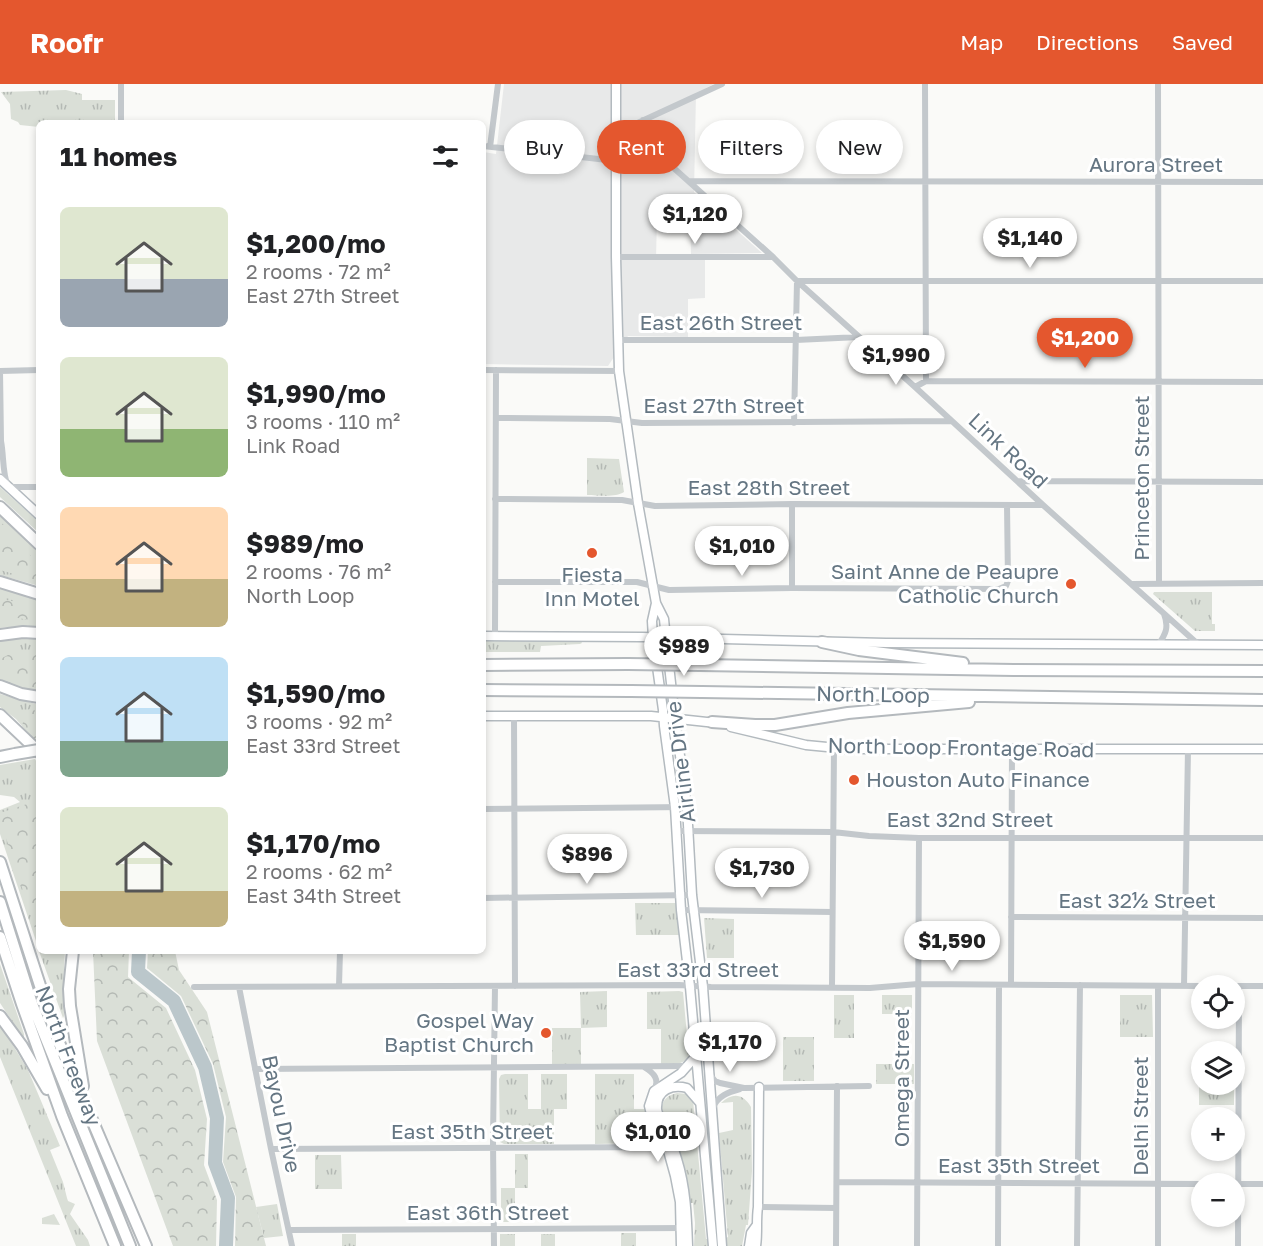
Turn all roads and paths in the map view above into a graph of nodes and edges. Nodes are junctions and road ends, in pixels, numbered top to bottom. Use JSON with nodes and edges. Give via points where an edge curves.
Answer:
{"nodes":[{"id":1,"x":121,"y":84,"type":"edge"},
{"id":2,"x":498,"y":84,"type":"edge"},
{"id":3,"x":616,"y":84,"type":"edge"},
{"id":4,"x":722,"y":84,"type":"edge"},
{"id":5,"x":925,"y":84,"type":"edge"},
{"id":6,"x":1158,"y":84,"type":"edge"},
{"id":7,"x":121,"y":120,"type":"edge"},
{"id":8,"x":616,"y":120,"type":"edge"},
{"id":9,"x":643,"y":120,"type":"edge"},
{"id":10,"x":487,"y":146,"type":"edge"},
{"id":11,"x":597,"y":159,"type":"edge"},
{"id":12,"x":616,"y":174,"type":"edge"},
{"id":13,"x":681,"y":174,"type":"edge"},
{"id":14,"x":689,"y":181,"type":"junction"},
{"id":15,"x":925,"y":181,"type":"junction"},
{"id":16,"x":1158,"y":181,"type":"junction"},
{"id":17,"x":1263,"y":182,"type":"edge"},
{"id":18,"x":616,"y":257,"type":"junction"},
{"id":19,"x":773,"y":257,"type":"junction"},
{"id":20,"x":797,"y":281,"type":"junction"},
{"id":21,"x":926,"y":281,"type":"junction"},
{"id":22,"x":1158,"y":281,"type":"junction"},
{"id":23,"x":1263,"y":281,"type":"edge"},
{"id":24,"x":859,"y":337,"type":"junction"},
{"id":25,"x":618,"y":340,"type":"junction"},
{"id":26,"x":796,"y":340,"type":"junction"},
{"id":27,"x":36,"y":370,"type":"edge"},
{"id":28,"x":486,"y":370,"type":"edge"},
{"id":29,"x":496,"y":370,"type":"junction"},
{"id":30,"x":0,"y":371,"type":"edge"},
{"id":31,"x":620,"y":371,"type":"junction"},
{"id":32,"x":926,"y":381,"type":"junction"},
{"id":33,"x":1158,"y":381,"type":"junction"},
{"id":34,"x":1263,"y":382,"type":"edge"},
{"id":35,"x":915,"y":387,"type":"junction"},
{"id":36,"x":496,"y":418,"type":"junction"},
{"id":37,"x":626,"y":421,"type":"junction"},
{"id":38,"x":952,"y":421,"type":"junction"},
{"id":39,"x":794,"y":423,"type":"junction"},
{"id":40,"x":1,"y":442,"type":"edge"},
{"id":41,"x":0,"y":479,"type":"edge"},
{"id":42,"x":1017,"y":481,"type":"junction"},
{"id":43,"x":1159,"y":482,"type":"junction"},
{"id":44,"x":1263,"y":482,"type":"edge"},
{"id":45,"x":8,"y":487,"type":"junction"},
{"id":46,"x":36,"y":487,"type":"edge"},
{"id":47,"x":495,"y":499,"type":"junction"},
{"id":48,"x":638,"y":503,"type":"junction"},
{"id":49,"x":792,"y":504,"type":"junction"},
{"id":50,"x":1007,"y":505,"type":"junction"},
{"id":51,"x":1043,"y":505,"type":"junction"},
{"id":52,"x":0,"y":507,"type":"edge"},
{"id":53,"x":36,"y":512,"type":"edge"},
{"id":54,"x":36,"y":540,"type":"edge"},
{"id":55,"x":0,"y":582,"type":"edge"},
{"id":56,"x":495,"y":582,"type":"junction"},
{"id":57,"x":1159,"y":583,"type":"junction"},
{"id":58,"x":1263,"y":583,"type":"edge"},
{"id":59,"x":1132,"y":584,"type":"junction"},
{"id":60,"x":654,"y":586,"type":"junction"},
{"id":61,"x":792,"y":588,"type":"junction"},
{"id":62,"x":36,"y":593,"type":"edge"},
{"id":63,"x":656,"y":603,"type":"junction"},
{"id":64,"x":1164,"y":613,"type":"junction"},
{"id":65,"x":36,"y":633,"type":"edge"},
{"id":66,"x":0,"y":635,"type":"edge"},
{"id":67,"x":486,"y":636,"type":"edge"},
{"id":68,"x":495,"y":636,"type":"junction"},
{"id":69,"x":653,"y":638,"type":"junction"},
{"id":70,"x":666,"y":638,"type":"junction"},
{"id":71,"x":822,"y":642,"type":"junction"},
{"id":72,"x":1158,"y":645,"type":"junction"},
{"id":73,"x":1199,"y":645,"type":"junction"},
{"id":74,"x":1263,"y":645,"type":"edge"},
{"id":75,"x":486,"y":665,"type":"edge"},
{"id":76,"x":1014,"y":670,"type":"junction"},
{"id":77,"x":1263,"y":670,"type":"edge"},
{"id":78,"x":0,"y":686,"type":"edge"},
{"id":79,"x":486,"y":690,"type":"edge"},
{"id":80,"x":36,"y":697,"type":"edge"},
{"id":81,"x":1030,"y":697,"type":"junction"},
{"id":82,"x":1263,"y":700,"type":"edge"},
{"id":83,"x":0,"y":715,"type":"edge"},
{"id":84,"x":486,"y":716,"type":"edge"},
{"id":85,"x":514,"y":716,"type":"junction"},
{"id":86,"x":663,"y":717,"type":"junction"},
{"id":87,"x":675,"y":719,"type":"junction"},
{"id":88,"x":712,"y":722,"type":"junction"},
{"id":89,"x":36,"y":748,"type":"edge"},
{"id":90,"x":834,"y":748,"type":"junction"},
{"id":91,"x":1012,"y":749,"type":"junction"},
{"id":92,"x":1188,"y":749,"type":"junction"},
{"id":93,"x":1263,"y":749,"type":"edge"},
{"id":94,"x":36,"y":751,"type":"edge"},
{"id":95,"x":0,"y":757,"type":"edge"},
{"id":96,"x":675,"y":807,"type":"junction"},
{"id":97,"x":687,"y":807,"type":"junction"},
{"id":98,"x":486,"y":809,"type":"edge"},
{"id":99,"x":514,"y":809,"type":"junction"},
{"id":100,"x":677,"y":831,"type":"junction"},
{"id":101,"x":689,"y":831,"type":"junction"},
{"id":102,"x":833,"y":832,"type":"junction"},
{"id":103,"x":1011,"y":837,"type":"junction"},
{"id":104,"x":919,"y":838,"type":"junction"},
{"id":105,"x":1186,"y":838,"type":"junction"},
{"id":106,"x":1263,"y":838,"type":"edge"},
{"id":107,"x":0,"y":862,"type":"edge"},
{"id":108,"x":692,"y":895,"type":"junction"},
{"id":109,"x":680,"y":896,"type":"junction"},
{"id":110,"x":486,"y":898,"type":"edge"},
{"id":111,"x":514,"y":898,"type":"junction"},
{"id":112,"x":0,"y":902,"type":"edge"},
{"id":113,"x":681,"y":910,"type":"junction"},
{"id":114,"x":693,"y":911,"type":"junction"},
{"id":115,"x":832,"y":912,"type":"junction"},
{"id":116,"x":1011,"y":917,"type":"junction"},
{"id":117,"x":1185,"y":918,"type":"junction"},
{"id":118,"x":1263,"y":918,"type":"edge"},
{"id":119,"x":0,"y":938,"type":"edge"},
{"id":120,"x":73,"y":954,"type":"edge"},
{"id":121,"x":340,"y":954,"type":"edge"},
{"id":122,"x":918,"y":984,"type":"junction"},
{"id":123,"x":1011,"y":984,"type":"junction"},
{"id":124,"x":999,"y":985,"type":"junction"},
{"id":125,"x":1080,"y":985,"type":"junction"},
{"id":126,"x":339,"y":986,"type":"junction"},
{"id":127,"x":495,"y":986,"type":"junction"},
{"id":128,"x":515,"y":986,"type":"junction"},
{"id":129,"x":1158,"y":986,"type":"junction"},
{"id":130,"x":1184,"y":986,"type":"junction"},
{"id":131,"x":1191,"y":986,"type":"edge"},
{"id":132,"x":1245,"y":986,"type":"edge"},
{"id":133,"x":1263,"y":986,"type":"edge"},
{"id":134,"x":194,"y":987,"type":"dead end"},
{"id":135,"x":239,"y":987,"type":"junction"},
{"id":136,"x":690,"y":987,"type":"junction"},
{"id":137,"x":703,"y":987,"type":"junction"},
{"id":138,"x":832,"y":987,"type":"junction"},
{"id":139,"x":0,"y":1016,"type":"edge"},
{"id":140,"x":1237,"y":1029,"type":"edge"},
{"id":141,"x":696,"y":1056,"type":"junction"},
{"id":142,"x":643,"y":1066,"type":"junction"},
{"id":143,"x":686,"y":1066,"type":"junction"},
{"id":144,"x":493,"y":1067,"type":"junction"},
{"id":145,"x":255,"y":1069,"type":"junction"},
{"id":146,"x":709,"y":1074,"type":"junction"},
{"id":147,"x":837,"y":1086,"type":"junction"},
{"id":148,"x":869,"y":1086,"type":"dead end"},
{"id":149,"x":759,"y":1087,"type":"junction"},
{"id":150,"x":744,"y":1088,"type":"junction"},
{"id":151,"x":654,"y":1091,"type":"junction"},
{"id":152,"x":85,"y":1101,"type":"junction"},
{"id":153,"x":700,"y":1103,"type":"junction"},
{"id":154,"x":712,"y":1114,"type":"junction"},
{"id":155,"x":62,"y":1116,"type":"junction"},
{"id":156,"x":670,"y":1147,"type":"junction"},
{"id":157,"x":493,"y":1148,"type":"junction"},
{"id":158,"x":271,"y":1149,"type":"junction"},
{"id":159,"x":1237,"y":1173,"type":"edge"},
{"id":160,"x":837,"y":1182,"type":"junction"},
{"id":161,"x":917,"y":1182,"type":"junction"},
{"id":162,"x":998,"y":1182,"type":"junction"},
{"id":163,"x":1078,"y":1183,"type":"junction"},
{"id":164,"x":1158,"y":1184,"type":"junction"},
{"id":165,"x":1191,"y":1184,"type":"edge"},
{"id":166,"x":1245,"y":1184,"type":"edge"},
{"id":167,"x":1263,"y":1184,"type":"edge"},
{"id":168,"x":758,"y":1207,"type":"junction"},
{"id":169,"x":836,"y":1208,"type":"junction"},
{"id":170,"x":756,"y":1226,"type":"junction"},
{"id":171,"x":1238,"y":1227,"type":"edge"},
{"id":172,"x":685,"y":1228,"type":"junction"},
{"id":173,"x":494,"y":1229,"type":"junction"},
{"id":174,"x":289,"y":1230,"type":"junction"},
{"id":175,"x":717,"y":1242,"type":"edge"},
{"id":176,"x":115,"y":1246,"type":"edge"},
{"id":177,"x":130,"y":1246,"type":"edge"},
{"id":178,"x":146,"y":1246,"type":"edge"},
{"id":179,"x":292,"y":1246,"type":"edge"},
{"id":180,"x":494,"y":1246,"type":"edge"},
{"id":181,"x":681,"y":1246,"type":"edge"},
{"id":182,"x":688,"y":1246,"type":"edge"},
{"id":183,"x":749,"y":1246,"type":"edge"},
{"id":184,"x":756,"y":1246,"type":"edge"},
{"id":185,"x":836,"y":1246,"type":"edge"},
{"id":186,"x":917,"y":1246,"type":"edge"},
{"id":187,"x":998,"y":1246,"type":"edge"},
{"id":188,"x":1077,"y":1246,"type":"edge"},
{"id":189,"x":1158,"y":1246,"type":"edge"},
{"id":190,"x":1238,"y":1246,"type":"edge"}],
"edges":[{"from":1,"to":7,"type":"street"},
{"from":2,"to":10,"type":"street"},
{"from":3,"to":8,"type":"main road","name":"Airline Drive"},
{"from":4,"to":9,"type":"street"},
{"from":5,"to":15,"type":"street"},
{"from":6,"to":16,"type":"street","name":"Princeton Street"},
{"from":10,"to":11,"type":"street"},
{"from":12,"to":18,"type":"main road","name":"Airline Drive"},
{"from":13,"to":14,"type":"street","name":"Link Road"},
{"from":14,"to":15,"type":"street","name":"Aurora Street"},
{"from":14,"to":19,"type":"street","name":"Link Road"},
{"from":15,"to":16,"type":"street","name":"Aurora Street"},
{"from":15,"to":21,"type":"street"},
{"from":16,"to":17,"type":"street","name":"Aurora Street"},
{"from":16,"to":22,"type":"street","name":"Princeton Street"},
{"from":18,"to":19,"type":"street"},
{"from":18,"to":25,"type":"main road","name":"Airline Drive"},
{"from":19,"to":20,"type":"street","name":"Link Road"},
{"from":20,"to":21,"type":"street","name":"East 26th Street"},
{"from":20,"to":24,"type":"street","name":"Link Road"},
{"from":20,"to":26,"type":"street"},
{"from":21,"to":22,"type":"street","name":"East 26th Street"},
{"from":21,"to":32,"type":"street"},
{"from":22,"to":23,"type":"street","name":"East 26th Street"},
{"from":22,"to":33,"type":"street","name":"Princeton Street"},
{"from":24,"to":26,"type":"street","name":"East 26th Street"},
{"from":24,"to":35,"type":"street","name":"Link Road"},
{"from":25,"to":26,"type":"street","name":"East 26th Street"},
{"from":25,"to":31,"type":"main road","name":"Airline Drive"},
{"from":26,"to":39,"type":"street"},
{"from":27,"to":30,"type":"street"},
{"from":28,"to":29,"type":"street"},
{"from":29,"to":31,"type":"street"},
{"from":29,"to":36,"type":"street"},
{"from":30,"to":40,"type":"street"},
{"from":31,"to":37,"type":"main road","name":"Airline Drive"},
{"from":32,"to":33,"type":"street"},
{"from":32,"to":35,"type":"street"},
{"from":33,"to":34,"type":"street"},
{"from":33,"to":43,"type":"street","name":"Princeton Street"},
{"from":35,"to":38,"type":"street","name":"Link Road"},
{"from":36,"to":37,"type":"street","name":"East 27th Street"},
{"from":36,"to":47,"type":"street"},
{"from":37,"to":39,"type":"street","name":"East 27th Street"},
{"from":37,"to":48,"type":"main road","name":"Airline Drive"},
{"from":38,"to":39,"type":"street","name":"East 27th Street"},
{"from":38,"to":42,"type":"street","name":"Link Road"},
{"from":40,"to":45,"type":"street"},
{"from":41,"to":45,"type":"main road"},
{"from":42,"to":43,"type":"street"},
{"from":42,"to":51,"type":"street","name":"Link Road"},
{"from":43,"to":44,"type":"street"},
{"from":43,"to":57,"type":"street","name":"Princeton Street"},
{"from":45,"to":46,"type":"street"},
{"from":45,"to":53,"type":"main road"},
{"from":47,"to":48,"type":"street","name":"East 28th Street"},
{"from":47,"to":56,"type":"street"},
{"from":48,"to":49,"type":"street","name":"East 28th Street"},
{"from":48,"to":60,"type":"main road","name":"Airline Drive"},
{"from":49,"to":50,"type":"street","name":"East 28th Street"},
{"from":49,"to":61,"type":"street"},
{"from":50,"to":51,"type":"street","name":"East 28th Street"},
{"from":50,"to":61,"type":"street","via":[[1008,581],[1002,588]]},
{"from":51,"to":59,"type":"street","name":"Link Road"},
{"from":52,"to":54,"type":"highway"},
{"from":55,"to":62,"type":"highway"},
{"from":56,"to":60,"type":"street","via":[[637,582]]},
{"from":56,"to":68,"type":"street"},
{"from":57,"to":58,"type":"street"},
{"from":57,"to":59,"type":"street"},
{"from":59,"to":64,"type":"street","name":"Link Road"},
{"from":60,"to":61,"type":"street","via":[[669,590]]},
{"from":60,"to":63,"type":"main road","name":"Airline Drive"},
{"from":63,"to":69,"type":"main road","name":"Airline Drive"},
{"from":63,"to":70,"type":"main road","name":"Airline Drive","via":[[664,619]]},
{"from":64,"to":72,"type":"street","via":[[1167,630]]},
{"from":64,"to":73,"type":"street","name":"Link Road"},
{"from":65,"to":66,"type":"highway"},
{"from":67,"to":68,"type":"main road"},
{"from":68,"to":69,"type":"main road"},
{"from":69,"to":70,"type":"main road"},
{"from":69,"to":86,"type":"main road","name":"Airline Drive"},
{"from":70,"to":71,"type":"main road"},
{"from":70,"to":87,"type":"main road","name":"Airline Drive"},
{"from":71,"to":72,"type":"main road"},
{"from":71,"to":76,"type":"highway"},
{"from":72,"to":73,"type":"main road"},
{"from":73,"to":74,"type":"main road"},
{"from":75,"to":76,"type":"highway","name":"North Loop","bridge":true},
{"from":76,"to":77,"type":"highway","name":"North Loop"},
{"from":78,"to":80,"type":"highway"},
{"from":79,"to":81,"type":"highway","name":"North Loop","bridge":true},
{"from":81,"to":82,"type":"highway","name":"North Loop"},
{"from":81,"to":88,"type":"highway","via":[[848,713],[775,725]]},
{"from":83,"to":89,"type":"highway"},
{"from":84,"to":85,"type":"main road","name":"North Loop Frontage Road"},
{"from":85,"to":86,"type":"main road","name":"North Loop Frontage Road"},
{"from":85,"to":99,"type":"street"},
{"from":86,"to":87,"type":"main road","name":"North Loop Frontage Road"},
{"from":86,"to":96,"type":"main road","name":"Airline Drive"},
{"from":87,"to":88,"type":"main road","name":"North Loop Frontage Road"},
{"from":87,"to":97,"type":"main road","name":"Airline Drive"},
{"from":88,"to":90,"type":"main road","name":"North Loop Frontage Road"},
{"from":90,"to":91,"type":"main road","name":"North Loop Frontage Road"},
{"from":90,"to":102,"type":"street"},
{"from":91,"to":92,"type":"main road","name":"North Loop Frontage Road"},
{"from":91,"to":103,"type":"street"},
{"from":92,"to":93,"type":"main road","name":"North Loop Frontage Road"},
{"from":92,"to":105,"type":"street"},
{"from":94,"to":95,"type":"highway","bridge":true},
{"from":96,"to":97,"type":"street"},
{"from":96,"to":99,"type":"street"},
{"from":96,"to":100,"type":"main road","name":"Airline Drive"},
{"from":97,"to":101,"type":"main road","name":"Airline Drive"},
{"from":98,"to":99,"type":"street"},
{"from":99,"to":111,"type":"street"},
{"from":100,"to":101,"type":"street","name":"East 32nd Street"},
{"from":100,"to":109,"type":"main road","name":"Airline Drive"},
{"from":101,"to":102,"type":"street","name":"East 32nd Street"},
{"from":101,"to":108,"type":"main road","name":"Airline Drive"},
{"from":102,"to":104,"type":"street","name":"East 32nd Street"},
{"from":102,"to":115,"type":"street"},
{"from":103,"to":104,"type":"street","name":"East 32nd Street"},
{"from":103,"to":105,"type":"street","name":"East 32nd Street"},
{"from":103,"to":116,"type":"street"},
{"from":104,"to":122,"type":"street","name":"Omega Street"},
{"from":105,"to":106,"type":"street","name":"East 32nd Street"},
{"from":105,"to":117,"type":"street"},
{"from":107,"to":152,"type":"highway","name":"North Freeway","via":[[57,1038]]},
{"from":108,"to":109,"type":"street"},
{"from":108,"to":114,"type":"main road","name":"Airline Drive"},
{"from":109,"to":111,"type":"street"},
{"from":109,"to":113,"type":"main road","name":"Airline Drive"},
{"from":110,"to":111,"type":"street"},
{"from":111,"to":128,"type":"street"},
{"from":112,"to":177,"type":"highway","name":"North Freeway","via":[[32,1004]]},
{"from":113,"to":114,"type":"street"},
{"from":113,"to":136,"type":"main road","name":"Airline Drive"},
{"from":114,"to":115,"type":"street"},
{"from":114,"to":137,"type":"main road","name":"Airline Drive"},
{"from":115,"to":138,"type":"street"},
{"from":116,"to":117,"type":"street","name":"East 32½ Street"},
{"from":116,"to":123,"type":"street"},
{"from":117,"to":118,"type":"street","name":"East 32½ Street"},
{"from":117,"to":130,"type":"street"},
{"from":119,"to":155,"type":"highway","name":"North Freeway"},
{"from":120,"to":152,"type":"highway","via":[[70,1006]]},
{"from":121,"to":126,"type":"street"},
{"from":122,"to":124,"type":"street","name":"East 33rd Street"},
{"from":122,"to":138,"type":"street","name":"East 33rd Street"},
{"from":122,"to":161,"type":"street","name":"Omega Street"},
{"from":123,"to":124,"type":"street","name":"East 33rd Street"},
{"from":123,"to":125,"type":"street","name":"East 33rd Street"},
{"from":124,"to":162,"type":"street"},
{"from":125,"to":129,"type":"street","name":"East 33rd Street"},
{"from":125,"to":163,"type":"street"},
{"from":126,"to":127,"type":"street","name":"East 33rd Street"},
{"from":126,"to":135,"type":"street","name":"East 33rd Street"},
{"from":127,"to":128,"type":"street","name":"East 33rd Street"},
{"from":127,"to":144,"type":"street"},
{"from":128,"to":136,"type":"street","name":"East 33rd Street"},
{"from":129,"to":130,"type":"street","name":"East 33rd Street"},
{"from":129,"to":164,"type":"street","name":"Delhi Street"},
{"from":130,"to":131,"type":"street","name":"East 33rd Street"},
{"from":132,"to":133,"type":"street"},
{"from":134,"to":135,"type":"street","name":"East 33rd Street"},
{"from":135,"to":145,"type":"street","name":"Bayou Drive"},
{"from":136,"to":137,"type":"street","name":"East 33rd Street"},
{"from":136,"to":141,"type":"main road","name":"Airline Drive"},
{"from":137,"to":138,"type":"street","name":"East 33rd Street"},
{"from":137,"to":146,"type":"main road","name":"Airline Drive"},
{"from":139,"to":155,"type":"highway"},
{"from":140,"to":159,"type":"street"},
{"from":141,"to":143,"type":"main road"},
{"from":141,"to":153,"type":"main road","name":"Airline Drive"},
{"from":142,"to":143,"type":"street"},
{"from":142,"to":144,"type":"street"},
{"from":142,"to":151,"type":"street","via":[[656,1076]]},
{"from":143,"to":151,"type":"main road"},
{"from":144,"to":145,"type":"street"},
{"from":144,"to":157,"type":"street"},
{"from":145,"to":158,"type":"street","name":"Bayou Drive"},
{"from":146,"to":150,"type":"street","via":[[720,1083]]},
{"from":146,"to":154,"type":"main road","name":"Airline Drive"},
{"from":147,"to":148,"type":"street"},
{"from":147,"to":149,"type":"street"},
{"from":147,"to":160,"type":"street"},
{"from":149,"to":150,"type":"street"},
{"from":149,"to":168,"type":"main road"},
{"from":150,"to":154,"type":"street","via":[[716,1101]]},
{"from":151,"to":156,"type":"main road","via":[[650,1110]]},
{"from":152,"to":178,"type":"highway","name":"North Freeway"},
{"from":153,"to":156,"type":"main road","via":[[687,1088],[674,1086],[664,1091],[657,1109]]},
{"from":153,"to":175,"type":"main road","name":"Airline Drive"},
{"from":154,"to":175,"type":"main road","name":"Airline Drive"},
{"from":155,"to":176,"type":"highway","name":"North Freeway"},
{"from":156,"to":157,"type":"street","name":"East 35th Street"},
{"from":156,"to":172,"type":"main road","via":[[682,1175]]},
{"from":157,"to":158,"type":"street","name":"East 35th Street"},
{"from":157,"to":173,"type":"street"},
{"from":158,"to":174,"type":"street","name":"Bayou Drive"},
{"from":160,"to":161,"type":"street","name":"East 35th Street"},
{"from":160,"to":169,"type":"street"},
{"from":161,"to":162,"type":"street","name":"East 35th Street"},
{"from":161,"to":186,"type":"street","name":"Omega Street"},
{"from":162,"to":163,"type":"street","name":"East 35th Street"},
{"from":162,"to":187,"type":"street"},
{"from":163,"to":164,"type":"street","name":"East 35th Street"},
{"from":163,"to":188,"type":"street"},
{"from":164,"to":165,"type":"street","name":"East 35th Street"},
{"from":164,"to":189,"type":"street","name":"Delhi Street"},
{"from":166,"to":167,"type":"street"},
{"from":168,"to":169,"type":"street"},
{"from":168,"to":170,"type":"main road"},
{"from":169,"to":185,"type":"street"},
{"from":170,"to":183,"type":"main road"},
{"from":170,"to":184,"type":"main road"},
{"from":171,"to":190,"type":"street"},
{"from":172,"to":173,"type":"street","name":"East 36th Street"},
{"from":172,"to":181,"type":"main road"},
{"from":172,"to":182,"type":"main road"},
{"from":173,"to":174,"type":"street","name":"East 36th Street"},
{"from":173,"to":180,"type":"street"},
{"from":174,"to":179,"type":"street","name":"Bayou Drive"}]}
